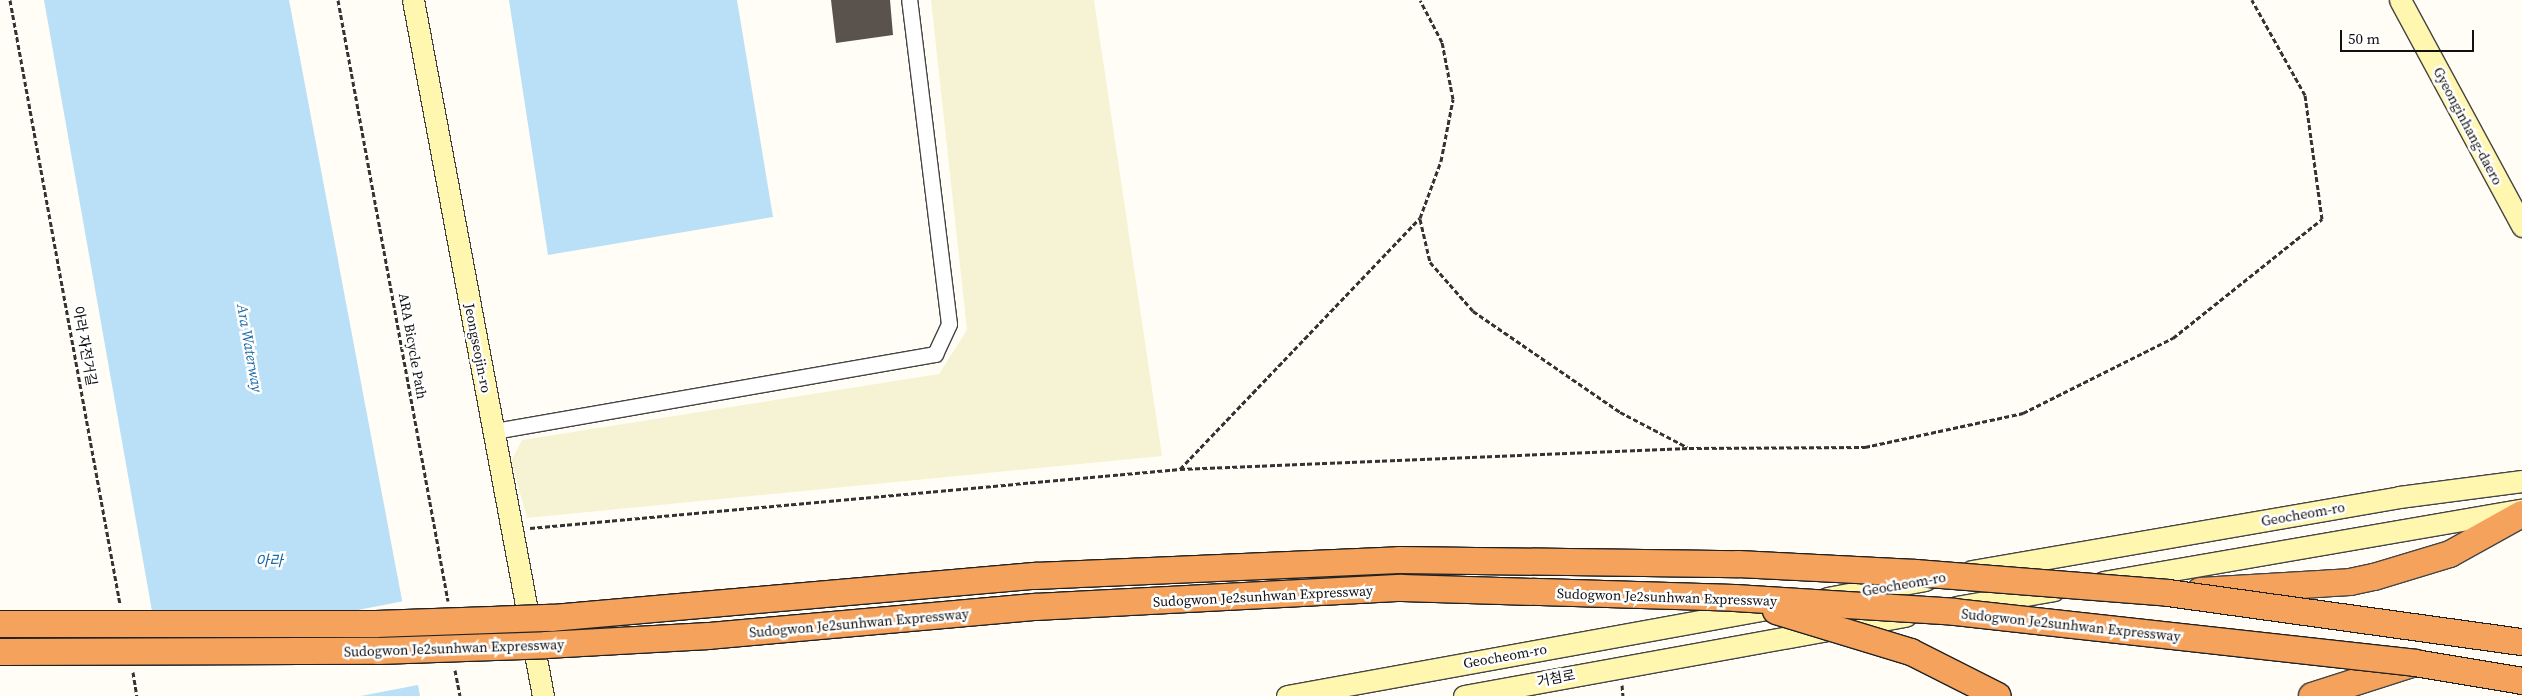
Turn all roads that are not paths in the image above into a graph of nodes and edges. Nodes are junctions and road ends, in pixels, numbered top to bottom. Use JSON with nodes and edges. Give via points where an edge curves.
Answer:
{"nodes":[{"id":1,"x":413,"y":0,"type":"edge"},
{"id":2,"x":909,"y":0,"type":"edge"},
{"id":3,"x":2400,"y":0,"type":"edge"},
{"id":4,"x":2522,"y":226,"type":"edge"},
{"id":5,"x":494,"y":431,"type":"junction"},
{"id":6,"x":2522,"y":468,"type":"edge"},
{"id":7,"x":2522,"y":481,"type":"edge"},
{"id":8,"x":2501,"y":484,"type":"junction"},
{"id":9,"x":2522,"y":510,"type":"edge"},
{"id":10,"x":2522,"y":514,"type":"edge"},
{"id":11,"x":2168,"y":593,"type":"junction"},
{"id":12,"x":1735,"y":598,"type":"junction"},
{"id":13,"x":0,"y":624,"type":"edge"},
{"id":14,"x":2522,"y":642,"type":"edge"},
{"id":15,"x":0,"y":652,"type":"edge"},
{"id":16,"x":2415,"y":663,"type":"junction"},
{"id":17,"x":2522,"y":681,"type":"edge"},
{"id":18,"x":543,"y":696,"type":"edge"},
{"id":19,"x":1287,"y":696,"type":"edge"},
{"id":20,"x":1464,"y":696,"type":"edge"},
{"id":21,"x":1998,"y":696,"type":"edge"},
{"id":22,"x":2312,"y":696,"type":"edge"}],
"edges":[{"from":1,"to":5,"type":"street","name":"Jeongseojin-ro"},
{"from":2,"to":5,"type":"street","via":[[949,324],[935,354]]},
{"from":3,"to":4,"type":"street","name":"Gyeonginhang-daero"},
{"from":5,"to":18,"type":"street","name":"Jeongseojin-ro"},
{"from":6,"to":8,"type":"street"},
{"from":7,"to":8,"type":"street","name":"Geocheom-ro"},
{"from":8,"to":19,"type":"street","name":"Geocheom-ro","via":[[2399,497],[2114,546]]},
{"from":9,"to":20,"type":"street","via":[[1628,663]]},
{"from":10,"to":11,"type":"highway","bridge":true,"via":[[2450,554],[2350,582]]},
{"from":11,"to":13,"type":"highway","name":"Sudogwon Je2sunhwan Expressway","bridge":true,"via":[[1738,564],[1400,560],[1035,576],[552,618],[376,624]]},
{"from":11,"to":14,"type":"highway","name":"Sudogwon Je2sunhwan Expressway","bridge":true},
{"from":12,"to":15,"type":"highway","name":"Sudogwon Je2sunhwan Expressway","bridge":true,"via":[[1402,588],[1035,607],[709,636],[536,645],[378,651]]},
{"from":12,"to":16,"type":"highway","name":"Sudogwon Je2sunhwan Expressway","bridge":true,"via":[[1955,612]]},
{"from":12,"to":21,"type":"highway","bridge":true,"via":[[1911,652]]},
{"from":16,"to":17,"type":"highway","name":"Sudogwon Je2sunhwan Expressway","bridge":true},
{"from":16,"to":22,"type":"highway"}]}
